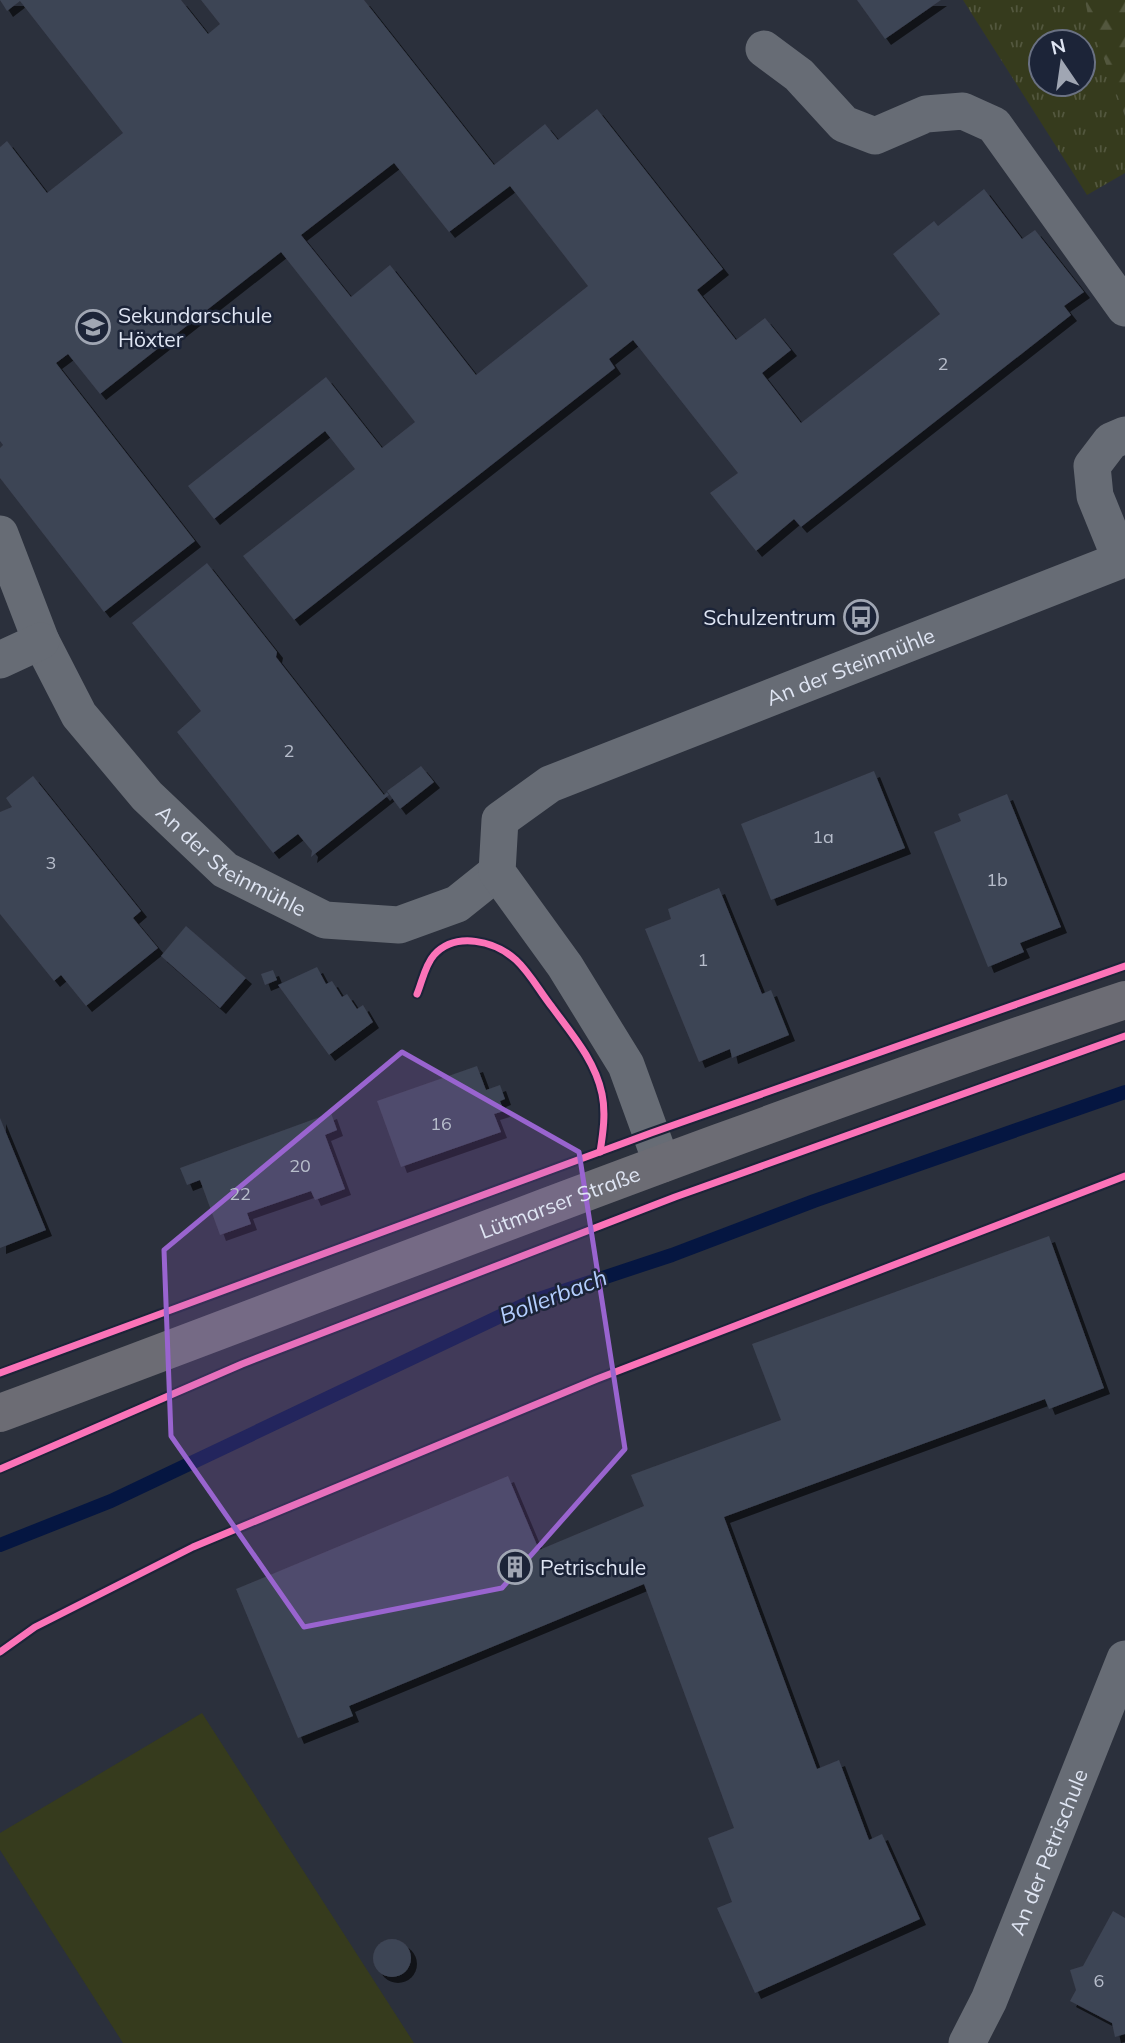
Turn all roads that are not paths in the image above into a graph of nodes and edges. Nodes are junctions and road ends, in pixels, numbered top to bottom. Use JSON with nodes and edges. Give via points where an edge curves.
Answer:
{"nodes":[{"id":1,"x":764,"y":49,"type":"dead end"},
{"id":2,"x":1125,"y":308,"type":"edge"},
{"id":3,"x":1125,"y":435,"type":"edge"},
{"id":4,"x":0,"y":534,"type":"edge"},
{"id":5,"x":41,"y":641,"type":"junction"},
{"id":6,"x":0,"y":660,"type":"edge"},
{"id":7,"x":497,"y":872,"type":"junction"},
{"id":8,"x":1125,"y":1000,"type":"edge"},
{"id":9,"x":662,"y":1164,"type":"junction"},
{"id":10,"x":0,"y":1413,"type":"edge"},
{"id":11,"x":1125,"y":1658,"type":"edge"},
{"id":12,"x":967,"y":2043,"type":"edge"}],
"edges":[{"from":1,"to":2,"type":"street","via":[[799,75],[844,124],[876,136],[926,114],[963,111],[994,125]]},
{"from":3,"to":7,"type":"street","name":"An der Steinmühle","via":[[1111,441],[1092,466],[1095,496],[1121,560],[550,784],[500,820]]},
{"from":4,"to":5,"type":"street","name":"An der Steinmühle"},
{"from":5,"to":6,"type":"street"},
{"from":5,"to":7,"type":"street","name":"An der Steinmühle","via":[[79,716],[147,796],[225,870],[325,920],[399,925],[457,904]]},
{"from":7,"to":9,"type":"street","via":[[565,967],[626,1065]]},
{"from":8,"to":9,"type":"main road","name":"Lütmarser Straße"},
{"from":9,"to":10,"type":"main road","name":"Lütmarser Straße"},
{"from":11,"to":12,"type":"street","name":"An der Petrischule","via":[[989,2000]]}]}
